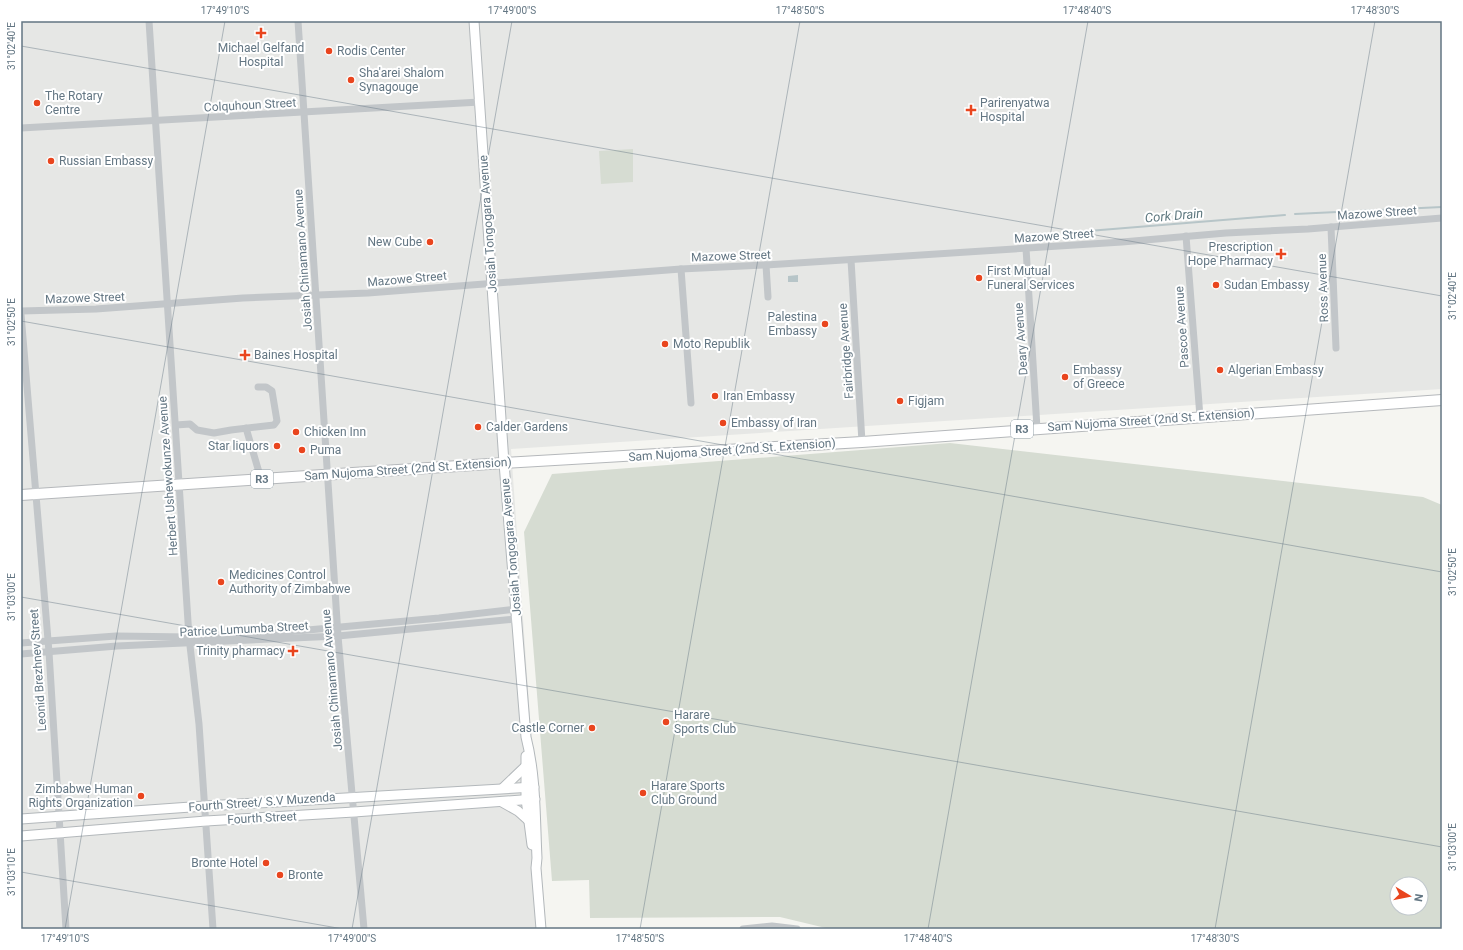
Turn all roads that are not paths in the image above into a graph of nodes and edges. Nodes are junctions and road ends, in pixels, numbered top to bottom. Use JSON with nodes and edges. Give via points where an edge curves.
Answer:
{"nodes":[{"id":1,"x":149,"y":21,"type":"edge"},
{"id":2,"x":298,"y":21,"type":"edge"},
{"id":3,"x":474,"y":21,"type":"edge"},
{"id":4,"x":480,"y":102,"type":"junction"},
{"id":5,"x":303,"y":113,"type":"junction"},
{"id":6,"x":155,"y":122,"type":"junction"},
{"id":7,"x":21,"y":128,"type":"edge"},
{"id":8,"x":1442,"y":218,"type":"edge"},
{"id":9,"x":1331,"y":227,"type":"junction"},
{"id":10,"x":1186,"y":236,"type":"junction"},
{"id":11,"x":1026,"y":248,"type":"junction"},
{"id":12,"x":851,"y":260,"type":"junction"},
{"id":13,"x":766,"y":266,"type":"junction"},
{"id":14,"x":680,"y":269,"type":"junction"},
{"id":15,"x":493,"y":282,"type":"junction"},
{"id":16,"x":316,"y":295,"type":"junction"},
{"id":17,"x":768,"y":297,"type":"dead end"},
{"id":18,"x":168,"y":304,"type":"junction"},
{"id":19,"x":21,"y":311,"type":"edge"},
{"id":20,"x":21,"y":314,"type":"edge"},
{"id":21,"x":1336,"y":348,"type":"dead end"},
{"id":22,"x":258,"y":387,"type":"dead end"},
{"id":23,"x":1442,"y":400,"type":"edge"},
{"id":24,"x":691,"y":403,"type":"dead end"},
{"id":25,"x":1200,"y":417,"type":"junction"},
{"id":26,"x":176,"y":425,"type":"junction"},
{"id":27,"x":246,"y":428,"type":"junction"},
{"id":28,"x":1037,"y":428,"type":"junction"},
{"id":29,"x":862,"y":442,"type":"junction"},
{"id":30,"x":504,"y":463,"type":"junction"},
{"id":31,"x":328,"y":474,"type":"junction"},
{"id":32,"x":260,"y":479,"type":"junction"},
{"id":33,"x":180,"y":485,"type":"junction"},
{"id":34,"x":36,"y":494,"type":"junction"},
{"id":35,"x":21,"y":495,"type":"edge"},
{"id":36,"x":516,"y":609,"type":"junction"},
{"id":37,"x":516,"y":619,"type":"junction"},
{"id":38,"x":338,"y":628,"type":"junction"},
{"id":39,"x":338,"y":636,"type":"junction"},
{"id":40,"x":190,"y":640,"type":"junction"},
{"id":41,"x":48,"y":641,"type":"junction"},
{"id":42,"x":21,"y":643,"type":"edge"},
{"id":43,"x":49,"y":652,"type":"junction"},
{"id":44,"x":21,"y":654,"type":"edge"},
{"id":45,"x":526,"y":737,"type":"junction"},
{"id":46,"x":526,"y":766,"type":"junction"},
{"id":47,"x":530,"y":787,"type":"junction"},
{"id":48,"x":503,"y":788,"type":"junction"},
{"id":49,"x":353,"y":796,"type":"junction"},
{"id":50,"x":530,"y":799,"type":"junction"},
{"id":51,"x":502,"y":802,"type":"junction"},
{"id":52,"x":205,"y":806,"type":"junction"},
{"id":53,"x":354,"y":812,"type":"junction"},
{"id":54,"x":58,"y":816,"type":"junction"},
{"id":55,"x":21,"y":819,"type":"edge"},
{"id":56,"x":528,"y":820,"type":"junction"},
{"id":57,"x":206,"y":821,"type":"junction"},
{"id":58,"x":60,"y":833,"type":"junction"},
{"id":59,"x":21,"y":836,"type":"edge"},
{"id":60,"x":536,"y":868,"type":"junction"},
{"id":61,"x":66,"y":929,"type":"edge"},
{"id":62,"x":213,"y":929,"type":"edge"},
{"id":63,"x":364,"y":929,"type":"edge"},
{"id":64,"x":540,"y":929,"type":"edge"},
{"id":65,"x":743,"y":929,"type":"edge"},
{"id":66,"x":797,"y":929,"type":"edge"}],
"edges":[{"from":1,"to":6,"type":"street","name":"Herbert Ushewokunze Avenue"},
{"from":2,"to":5,"type":"street","name":"Josiah Chinamano Avenue"},
{"from":3,"to":4,"type":"main road","name":"Josiah Tongogara Avenue"},
{"from":4,"to":5,"type":"street","name":"Colquhoun Street"},
{"from":4,"to":15,"type":"main road","name":"Josiah Tongogara Avenue"},
{"from":5,"to":6,"type":"street","name":"Colquhoun Street"},
{"from":5,"to":16,"type":"street","name":"Josiah Chinamano Avenue"},
{"from":6,"to":7,"type":"street","name":"Colquhoun Street"},
{"from":6,"to":18,"type":"street","name":"Herbert Ushewokunze Avenue"},
{"from":8,"to":9,"type":"street","name":"Mazowe Street"},
{"from":9,"to":10,"type":"street","name":"Mazowe Street"},
{"from":9,"to":21,"type":"street","name":"Ross Avenue"},
{"from":10,"to":11,"type":"street","name":"Mazowe Street"},
{"from":10,"to":25,"type":"street","name":"Pascoe Avenue"},
{"from":11,"to":12,"type":"street","name":"Mazowe Street"},
{"from":11,"to":28,"type":"street","name":"Deary Avenue"},
{"from":12,"to":13,"type":"street","name":"Mazowe Street"},
{"from":12,"to":29,"type":"street","name":"Fairbridge Avenue"},
{"from":13,"to":14,"type":"street","name":"Mazowe Street"},
{"from":13,"to":17,"type":"street"},
{"from":14,"to":15,"type":"street","name":"Mazowe Street"},
{"from":14,"to":24,"type":"street"},
{"from":15,"to":16,"type":"street","name":"Mazowe Street"},
{"from":15,"to":30,"type":"main road","name":"Josiah Tongogara Avenue"},
{"from":16,"to":18,"type":"street","name":"Mazowe Street"},
{"from":16,"to":31,"type":"street","name":"Josiah Chinamano Avenue"},
{"from":18,"to":19,"type":"street","name":"Mazowe Street"},
{"from":18,"to":26,"type":"street","name":"Herbert Ushewokunze Avenue"},
{"from":20,"to":34,"type":"street","name":"Leonid Brezhnev Street"},
{"from":22,"to":27,"type":"street","via":[[266,387],[272,391],[277,421],[274,426]]},
{"from":23,"to":25,"type":"highway","name":"Sam Nujoma Street (2nd St. Extension)","number":"R3"},
{"from":25,"to":28,"type":"highway","name":"Sam Nujoma Street (2nd St. Extension)","number":"R3"},
{"from":26,"to":27,"type":"street","via":[[190,424],[197,430],[214,433]]},
{"from":26,"to":33,"type":"street","name":"Herbert Ushewokunze Avenue"},
{"from":27,"to":32,"type":"street"},
{"from":28,"to":29,"type":"highway","name":"Sam Nujoma Street (2nd St. Extension)","number":"R3"},
{"from":29,"to":30,"type":"highway","name":"Sam Nujoma Street (2nd St. Extension)","number":"R3"},
{"from":30,"to":31,"type":"highway","name":"Sam Nujoma Street (2nd St. Extension)","number":"R3"},
{"from":30,"to":36,"type":"main road","name":"Josiah Tongogara Avenue"},
{"from":31,"to":32,"type":"highway","name":"Sam Nujoma Street (2nd St. Extension)","number":"R3"},
{"from":31,"to":38,"type":"street","name":"Josiah Chinamano Avenue"},
{"from":32,"to":33,"type":"highway","name":"Sam Nujoma Street (2nd St. Extension)","number":"R3"},
{"from":33,"to":34,"type":"highway","name":"Sam Nujoma Street (2nd St. Extension)","number":"R3"},
{"from":33,"to":40,"type":"street","name":"Herbert Ushewokunze Avenue"},
{"from":34,"to":35,"type":"highway","name":"Sam Nujoma Street (2nd St. Extension)","number":"R3"},
{"from":34,"to":41,"type":"street","name":"Leonid Brezhnev Street"},
{"from":36,"to":37,"type":"main road","name":"Josiah Tongogara Avenue"},
{"from":36,"to":38,"type":"street","name":"Patrice Lumumba Street"},
{"from":37,"to":39,"type":"street","name":"Patrice Lumumba Street"},
{"from":37,"to":45,"type":"main road","name":"Josiah Tongogara Avenue"},
{"from":38,"to":39,"type":"street","name":"Josiah Chinamano Avenue"},
{"from":38,"to":40,"type":"street","name":"Patrice Lumumba Street"},
{"from":39,"to":40,"type":"street","name":"Patrice Lumumba Street"},
{"from":39,"to":49,"type":"street","name":"Josiah Chinamano Avenue"},
{"from":40,"to":41,"type":"street","name":"Patrice Lumumba Street","via":[[116,636]]},
{"from":40,"to":43,"type":"street","name":"Patrice Lumumba Street"},
{"from":40,"to":52,"type":"street","name":"Herbert Ushewokunze Avenue"},
{"from":41,"to":42,"type":"street","name":"Patrice Lumumba Street"},
{"from":41,"to":43,"type":"street","name":"Leonid Brezhnev Street"},
{"from":43,"to":44,"type":"street","name":"Patrice Lumumba Street"},
{"from":43,"to":54,"type":"street","name":"Leonid Brezhnev Street"},
{"from":45,"to":46,"type":"main road"},
{"from":45,"to":47,"type":"main road","name":"Josiah Tongogara Avenue","via":[[531,757]]},
{"from":46,"to":47,"type":"main road"},
{"from":46,"to":48,"type":"main road"},
{"from":47,"to":48,"type":"main road"},
{"from":47,"to":50,"type":"main road"},
{"from":48,"to":49,"type":"main road","name":"Fourth Street/ S.V Muzenda"},
{"from":49,"to":52,"type":"main road","name":"Fourth Street/ S.V Muzenda"},
{"from":49,"to":53,"type":"street","name":"Josiah Chinamano Avenue"},
{"from":50,"to":51,"type":"main road","name":"Fourth Street"},
{"from":50,"to":56,"type":"main road"},
{"from":50,"to":60,"type":"main road"},
{"from":51,"to":53,"type":"main road","name":"Fourth Street"},
{"from":51,"to":56,"type":"main road"},
{"from":52,"to":54,"type":"main road","name":"Fourth Street/ S.V Muzenda"},
{"from":52,"to":57,"type":"street","name":"Herbert Ushewokunze Avenue"},
{"from":53,"to":57,"type":"main road","name":"Fourth Street"},
{"from":53,"to":63,"type":"street","name":"Josiah Chinamano Avenue"},
{"from":54,"to":55,"type":"main road","name":"Fourth Street/ S.V Muzenda"},
{"from":54,"to":58,"type":"street","name":"Leonid Brezhnev Street"},
{"from":56,"to":60,"type":"main road"},
{"from":57,"to":58,"type":"main road","name":"Fourth Street"},
{"from":57,"to":62,"type":"street","name":"Herbert Ushewokunze Avenue"},
{"from":58,"to":59,"type":"main road","name":"Fourth Street"},
{"from":58,"to":61,"type":"street","name":"Leonid Brezhnev Street"},
{"from":60,"to":64,"type":"main road"},
{"from":65,"to":66,"type":"street","via":[[772,926]]}]}
